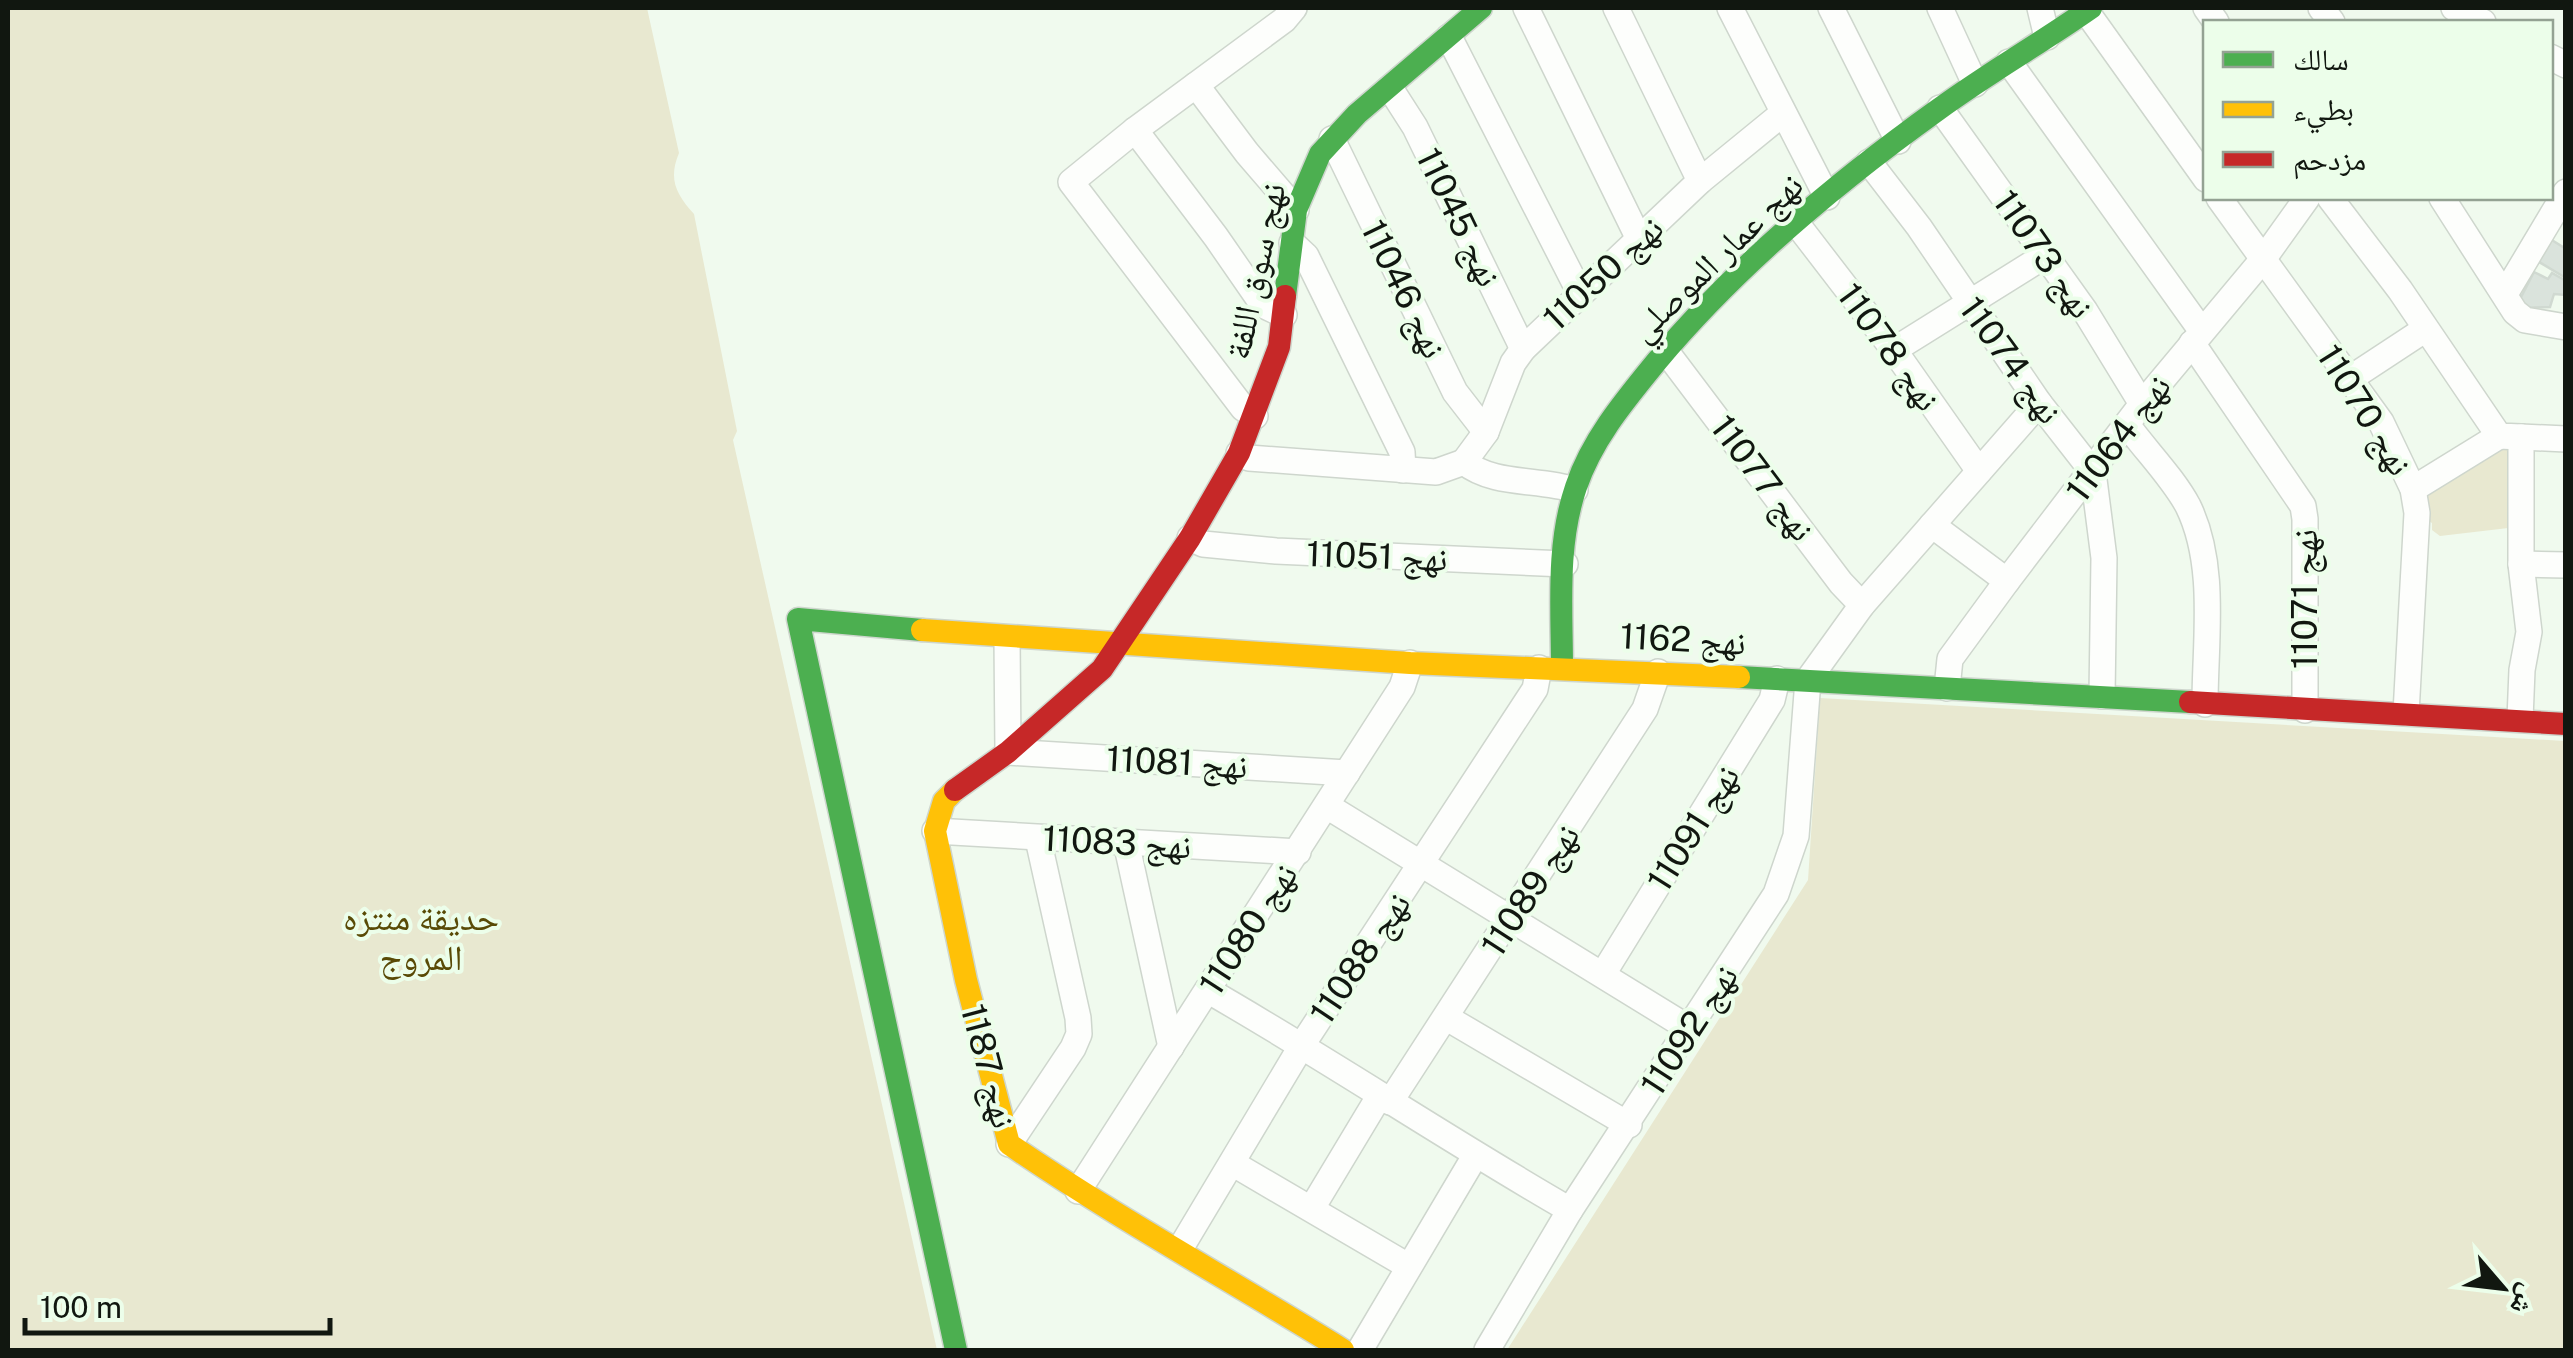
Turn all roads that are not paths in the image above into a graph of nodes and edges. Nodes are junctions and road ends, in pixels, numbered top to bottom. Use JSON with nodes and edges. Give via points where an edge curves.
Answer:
{"nodes":[{"id":1,"x":1294,"y":8,"type":"edge"},
{"id":2,"x":1526,"y":8,"type":"edge"},
{"id":3,"x":1616,"y":8,"type":"edge"},
{"id":4,"x":1730,"y":8,"type":"edge"},
{"id":5,"x":1832,"y":8,"type":"edge"},
{"id":6,"x":1940,"y":8,"type":"edge"},
{"id":7,"x":2040,"y":8,"type":"edge"},
{"id":8,"x":2454,"y":8,"type":"edge"},
{"id":9,"x":2088,"y":10,"type":"edge"},
{"id":10,"x":1461,"y":19,"type":"edge"},
{"id":11,"x":2479,"y":20,"type":"edge"},
{"id":12,"x":2047,"y":37,"type":"junction"},
{"id":13,"x":2009,"y":62,"type":"junction"},
{"id":14,"x":1975,"y":84,"type":"junction"},
{"id":15,"x":1196,"y":85,"type":"junction"},
{"id":16,"x":1390,"y":88,"type":"junction"},
{"id":17,"x":1940,"y":108,"type":"junction"},
{"id":18,"x":1782,"y":114,"type":"junction"},
{"id":19,"x":1135,"y":130,"type":"junction"},
{"id":20,"x":1332,"y":139,"type":"junction"},
{"id":21,"x":1898,"y":141,"type":"junction"},
{"id":22,"x":2196,"y":144,"type":"edge"},
{"id":23,"x":1870,"y":162,"type":"junction"},
{"id":24,"x":1700,"y":181,"type":"junction"},
{"id":25,"x":2566,"y":192,"type":"edge"},
{"id":26,"x":1827,"y":197,"type":"junction"},
{"id":27,"x":2220,"y":200,"type":"edge"},
{"id":28,"x":2306,"y":200,"type":"edge"},
{"id":29,"x":2332,"y":200,"type":"edge"},
{"id":30,"x":2449,"y":201,"type":"edge"},
{"id":31,"x":1296,"y":210,"type":"junction"},
{"id":32,"x":1796,"y":224,"type":"junction"},
{"id":33,"x":1639,"y":239,"type":"junction"},
{"id":34,"x":1292,"y":243,"type":"junction"},
{"id":35,"x":2046,"y":255,"type":"junction"},
{"id":36,"x":2264,"y":258,"type":"junction"},
{"id":37,"x":1580,"y":294,"type":"junction"},
{"id":38,"x":2505,"y":294,"type":"junction"},
{"id":39,"x":1969,"y":303,"type":"junction"},
{"id":40,"x":1284,"y":314,"type":"junction"},
{"id":41,"x":2566,"y":328,"type":"edge"},
{"id":42,"x":2424,"y":330,"type":"junction"},
{"id":43,"x":2197,"y":337,"type":"junction"},
{"id":44,"x":1524,"y":349,"type":"junction"},
{"id":45,"x":1665,"y":350,"type":"junction"},
{"id":46,"x":1894,"y":350,"type":"junction"},
{"id":47,"x":2350,"y":378,"type":"junction"},
{"id":48,"x":2039,"y":403,"type":"junction"},
{"id":49,"x":2142,"y":404,"type":"junction"},
{"id":50,"x":1255,"y":416,"type":"junction"},
{"id":51,"x":2128,"y":426,"type":"junction"},
{"id":52,"x":1486,"y":432,"type":"junction"},
{"id":53,"x":2510,"y":436,"type":"junction"},
{"id":54,"x":2566,"y":439,"type":"edge"},
{"id":55,"x":1240,"y":453,"type":"junction"},
{"id":56,"x":1464,"y":462,"type":"junction"},
{"id":57,"x":1403,"y":470,"type":"junction"},
{"id":58,"x":1979,"y":472,"type":"junction"},
{"id":59,"x":2094,"y":472,"type":"junction"},
{"id":60,"x":2413,"y":489,"type":"junction"},
{"id":61,"x":1574,"y":490,"type":"junction"},
{"id":62,"x":1932,"y":525,"type":"junction"},
{"id":63,"x":1190,"y":538,"type":"junction"},
{"id":64,"x":1564,"y":564,"type":"junction"},
{"id":65,"x":2521,"y":564,"type":"junction"},
{"id":66,"x":2566,"y":565,"type":"edge"},
{"id":67,"x":2007,"y":581,"type":"junction"},
{"id":68,"x":1862,"y":605,"type":"junction"},
{"id":69,"x":1007,"y":638,"type":"junction"},
{"id":70,"x":1122,"y":642,"type":"junction"},
{"id":71,"x":1410,"y":663,"type":"junction"},
{"id":72,"x":1550,"y":668,"type":"junction"},
{"id":73,"x":1658,"y":672,"type":"junction"},
{"id":74,"x":1776,"y":679,"type":"junction"},
{"id":75,"x":1808,"y":680,"type":"junction"},
{"id":76,"x":1946,"y":688,"type":"junction"},
{"id":77,"x":2102,"y":696,"type":"junction"},
{"id":78,"x":2205,"y":704,"type":"junction"},
{"id":79,"x":2304,"y":710,"type":"junction"},
{"id":80,"x":2406,"y":713,"type":"junction"},
{"id":81,"x":2520,"y":719,"type":"junction"},
{"id":82,"x":2566,"y":724,"type":"edge"},
{"id":83,"x":1008,"y":752,"type":"junction"},
{"id":84,"x":1347,"y":773,"type":"junction"},
{"id":85,"x":1327,"y":806,"type":"junction"},
{"id":86,"x":935,"y":832,"type":"junction"},
{"id":87,"x":1038,"y":839,"type":"junction"},
{"id":88,"x":1126,"y":842,"type":"junction"},
{"id":89,"x":1298,"y":852,"type":"junction"},
{"id":90,"x":1422,"y":866,"type":"junction"},
{"id":91,"x":1511,"y":920,"type":"junction"},
{"id":92,"x":1603,"y":974,"type":"junction"},
{"id":93,"x":1209,"y":992,"type":"junction"},
{"id":94,"x":1447,"y":1018,"type":"junction"},
{"id":95,"x":1690,"y":1030,"type":"junction"},
{"id":96,"x":1302,"y":1045,"type":"junction"},
{"id":97,"x":1171,"y":1046,"type":"junction"},
{"id":98,"x":1385,"y":1098,"type":"junction"},
{"id":99,"x":1629,"y":1124,"type":"junction"},
{"id":100,"x":1009,"y":1144,"type":"junction"},
{"id":101,"x":1475,"y":1156,"type":"junction"},
{"id":102,"x":1232,"y":1164,"type":"junction"},
{"id":103,"x":1078,"y":1191,"type":"junction"},
{"id":104,"x":1312,"y":1208,"type":"junction"},
{"id":105,"x":1570,"y":1210,"type":"junction"},
{"id":106,"x":1180,"y":1249,"type":"junction"},
{"id":107,"x":1408,"y":1266,"type":"junction"},
{"id":108,"x":956,"y":1350,"type":"edge"},
{"id":109,"x":1343,"y":1350,"type":"edge"},
{"id":110,"x":1360,"y":1350,"type":"edge"},
{"id":111,"x":1487,"y":1350,"type":"edge"}],
"edges":[{"from":1,"to":15,"type":"street"},
{"from":2,"to":33,"type":"street"},
{"from":3,"to":24,"type":"street"},
{"from":4,"to":18,"type":"street"},
{"from":5,"to":21,"type":"street"},
{"from":6,"to":14,"type":"street"},
{"from":7,"to":12,"type":"street"},
{"from":8,"to":11,"type":"street"},
{"from":9,"to":12,"type":"street","name":"نهج عمار الموصلي"},
{"from":9,"to":22,"type":"street"},
{"from":10,"to":16,"type":"street","name":"نهج سوق اللفة"},
{"from":10,"to":37,"type":"street"},
{"from":12,"to":13,"type":"street","name":"نهج عمار الموصلي"},
{"from":13,"to":14,"type":"street","name":"نهج عمار الموصلي"},
{"from":13,"to":43,"type":"street","name":"نهج 11071"},
{"from":14,"to":17,"type":"street","name":"نهج عمار الموصلي"},
{"from":15,"to":19,"type":"street"},
{"from":15,"to":31,"type":"street"},
{"from":16,"to":20,"type":"street","name":"نهج سوق اللفة"},
{"from":16,"to":44,"type":"street","name":"نهج 11045"},
{"from":17,"to":21,"type":"street","name":"نهج عمار الموصلي"},
{"from":17,"to":35,"type":"street","name":"نهج 11073"},
{"from":18,"to":24,"type":"street","name":"نهج 11050"},
{"from":18,"to":26,"type":"street"},
{"from":19,"to":40,"type":"street","via":[[1263,305]]},
{"from":19,"to":50,"type":"street","via":[[1071,182],[1242,408]]},
{"from":20,"to":31,"type":"street","name":"نهج سوق اللفة"},
{"from":20,"to":52,"type":"street","name":"نهج 11046","via":[[1455,392]]},
{"from":21,"to":23,"type":"street","name":"نهج عمار الموصلي"},
{"from":23,"to":26,"type":"street","name":"نهج عمار الموصلي"},
{"from":23,"to":39,"type":"street","name":"نهج 11074"},
{"from":24,"to":33,"type":"street","name":"نهج 11050"},
{"from":25,"to":38,"type":"street"},
{"from":26,"to":32,"type":"street","name":"نهج عمار الموصلي"},
{"from":27,"to":36,"type":"street","name":"نهج 11070"},
{"from":28,"to":36,"type":"street","name":"نهج 11064"},
{"from":29,"to":42,"type":"street"},
{"from":30,"to":38,"type":"street"},
{"from":31,"to":34,"type":"street","name":"نهج سوق اللفة"},
{"from":32,"to":45,"type":"street","name":"نهج عمار الموصلي"},
{"from":32,"to":46,"type":"street","name":"نهج 11078"},
{"from":33,"to":37,"type":"street","name":"نهج 11050"},
{"from":34,"to":40,"type":"street","name":"نهج سوق اللفة"},
{"from":34,"to":57,"type":"street","via":[[1306,256],[1402,452]]},
{"from":35,"to":39,"type":"street"},
{"from":35,"to":49,"type":"street","name":"نهج 11073"},
{"from":36,"to":43,"type":"street","name":"نهج 11064"},
{"from":36,"to":47,"type":"street","name":"نهج 11070"},
{"from":37,"to":44,"type":"street","name":"نهج 11050"},
{"from":38,"to":41,"type":"street","via":[[2525,320]]},
{"from":39,"to":46,"type":"street"},
{"from":39,"to":48,"type":"street","name":"نهج 11074"},
{"from":40,"to":50,"type":"street","name":"نهج سوق اللفة"},
{"from":42,"to":47,"type":"street"},
{"from":42,"to":53,"type":"street"},
{"from":43,"to":49,"type":"street","name":"نهج 11064"},
{"from":43,"to":79,"type":"street","name":"نهج 11071","via":[[2303,506]]},
{"from":44,"to":52,"type":"street","name":"نهج 11050"},
{"from":45,"to":61,"type":"street","name":"نهج عمار الموصلي","via":[[1592,447]]},
{"from":45,"to":68,"type":"street","name":"نهج 11077"},
{"from":46,"to":58,"type":"street","name":"نهج 11078"},
{"from":47,"to":60,"type":"street","name":"نهج 11070","via":[[2381,422]]},
{"from":48,"to":58,"type":"street"},
{"from":48,"to":59,"type":"street","name":"نهج 11074"},
{"from":49,"to":51,"type":"street","name":"نهج 11064"},
{"from":50,"to":55,"type":"street","name":"نهج سوق اللفة"},
{"from":51,"to":59,"type":"street","name":"نهج 11064"},
{"from":51,"to":78,"type":"street","via":[[2186,502],[2199,532],[2206,576]]},
{"from":52,"to":56,"type":"street","name":"نهج 11050"},
{"from":53,"to":54,"type":"street"},
{"from":53,"to":60,"type":"street"},
{"from":53,"to":65,"type":"street"},
{"from":55,"to":57,"type":"street"},
{"from":55,"to":63,"type":"street","name":"نهج سوق اللفة"},
{"from":56,"to":57,"type":"street","via":[[1436,472]]},
{"from":56,"to":61,"type":"street","via":[[1480,474]]},
{"from":58,"to":62,"type":"street"},
{"from":59,"to":67,"type":"street","name":"نهج 11064"},
{"from":59,"to":77,"type":"street","via":[[2104,558]]},
{"from":60,"to":80,"type":"street","name":"نهج 11070"},
{"from":61,"to":64,"type":"street","name":"نهج عمار الموصلي"},
{"from":62,"to":67,"type":"street"},
{"from":62,"to":68,"type":"street"},
{"from":63,"to":64,"type":"street","name":"نهج 11051","via":[[1276,551]]},
{"from":63,"to":70,"type":"street","name":"نهج سوق اللفة"},
{"from":64,"to":72,"type":"street","name":"نهج عمار الموصلي"},
{"from":65,"to":66,"type":"street"},
{"from":65,"to":81,"type":"street","via":[[2528,632]]},
{"from":67,"to":76,"type":"street","name":"نهج 11064","via":[[1950,658]]},
{"from":68,"to":75,"type":"street"},
{"from":69,"to":70,"type":"street","name":"نهج 1162"},
{"from":69,"to":83,"type":"street"},
{"from":69,"to":108,"type":"street","name":"نهج 1162","via":[[798,619]]},
{"from":70,"to":71,"type":"street","name":"نهج 1162"},
{"from":70,"to":83,"type":"street","via":[[1088,683]]},
{"from":71,"to":72,"type":"street","name":"نهج 1162"},
{"from":71,"to":84,"type":"street","name":"نهج 11080"},
{"from":72,"to":73,"type":"street","name":"نهج 1162"},
{"from":72,"to":90,"type":"street","name":"نهج 11088"},
{"from":73,"to":74,"type":"street","name":"نهج 1162"},
{"from":73,"to":91,"type":"street","name":"نهج 11089","via":[[1645,710]]},
{"from":74,"to":75,"type":"street","name":"نهج 1162"},
{"from":74,"to":92,"type":"street","name":"نهج 11091","via":[[1772,700]]},
{"from":75,"to":76,"type":"street","name":"نهج 1162"},
{"from":75,"to":95,"type":"street","name":"نهج 11092","via":[[1789,861],[1776,894]]},
{"from":76,"to":77,"type":"street","name":"نهج 1162"},
{"from":77,"to":78,"type":"street","name":"نهج 1162"},
{"from":78,"to":79,"type":"street","name":"نهج 1162"},
{"from":79,"to":80,"type":"street","name":"نهج 1162"},
{"from":80,"to":81,"type":"street","name":"نهج 1162"},
{"from":81,"to":82,"type":"street","name":"نهج 1162"},
{"from":83,"to":84,"type":"street","name":"نهج 11081"},
{"from":83,"to":86,"type":"street","via":[[944,800]]},
{"from":84,"to":85,"type":"street","name":"نهج 11080"},
{"from":85,"to":89,"type":"street","name":"نهج 11080"},
{"from":85,"to":90,"type":"street"},
{"from":86,"to":87,"type":"street","name":"نهج 11083"},
{"from":86,"to":100,"type":"street","name":"نهج 1187"},
{"from":87,"to":88,"type":"street","name":"نهج 11083"},
{"from":87,"to":100,"type":"street","via":[[1078,1034]]},
{"from":88,"to":89,"type":"street","name":"نهج 11083"},
{"from":88,"to":97,"type":"street"},
{"from":89,"to":93,"type":"street","name":"نهج 11080"},
{"from":90,"to":91,"type":"street"},
{"from":90,"to":96,"type":"street","name":"نهج 11088"},
{"from":91,"to":92,"type":"street"},
{"from":91,"to":94,"type":"street","name":"نهج 11089"},
{"from":92,"to":95,"type":"street"},
{"from":93,"to":96,"type":"street"},
{"from":93,"to":97,"type":"street","name":"نهج 11080"},
{"from":94,"to":98,"type":"street","name":"نهج 11089"},
{"from":94,"to":99,"type":"street"},
{"from":95,"to":99,"type":"street","name":"نهج 11092"},
{"from":96,"to":98,"type":"street"},
{"from":96,"to":102,"type":"street","name":"نهج 11088"},
{"from":97,"to":103,"type":"street","name":"نهج 11080"},
{"from":98,"to":101,"type":"street"},
{"from":98,"to":104,"type":"street","name":"نهج 11089"},
{"from":99,"to":105,"type":"street","name":"نهج 11092"},
{"from":100,"to":103,"type":"street","name":"نهج 1187"},
{"from":101,"to":105,"type":"street"},
{"from":101,"to":107,"type":"street"},
{"from":102,"to":104,"type":"street"},
{"from":102,"to":106,"type":"street","name":"نهج 11088"},
{"from":103,"to":106,"type":"street","name":"نهج 1187"},
{"from":104,"to":107,"type":"street"},
{"from":105,"to":111,"type":"street","name":"نهج 11092"},
{"from":106,"to":109,"type":"street","name":"نهج 1187"},
{"from":107,"to":110,"type":"street"}]}
